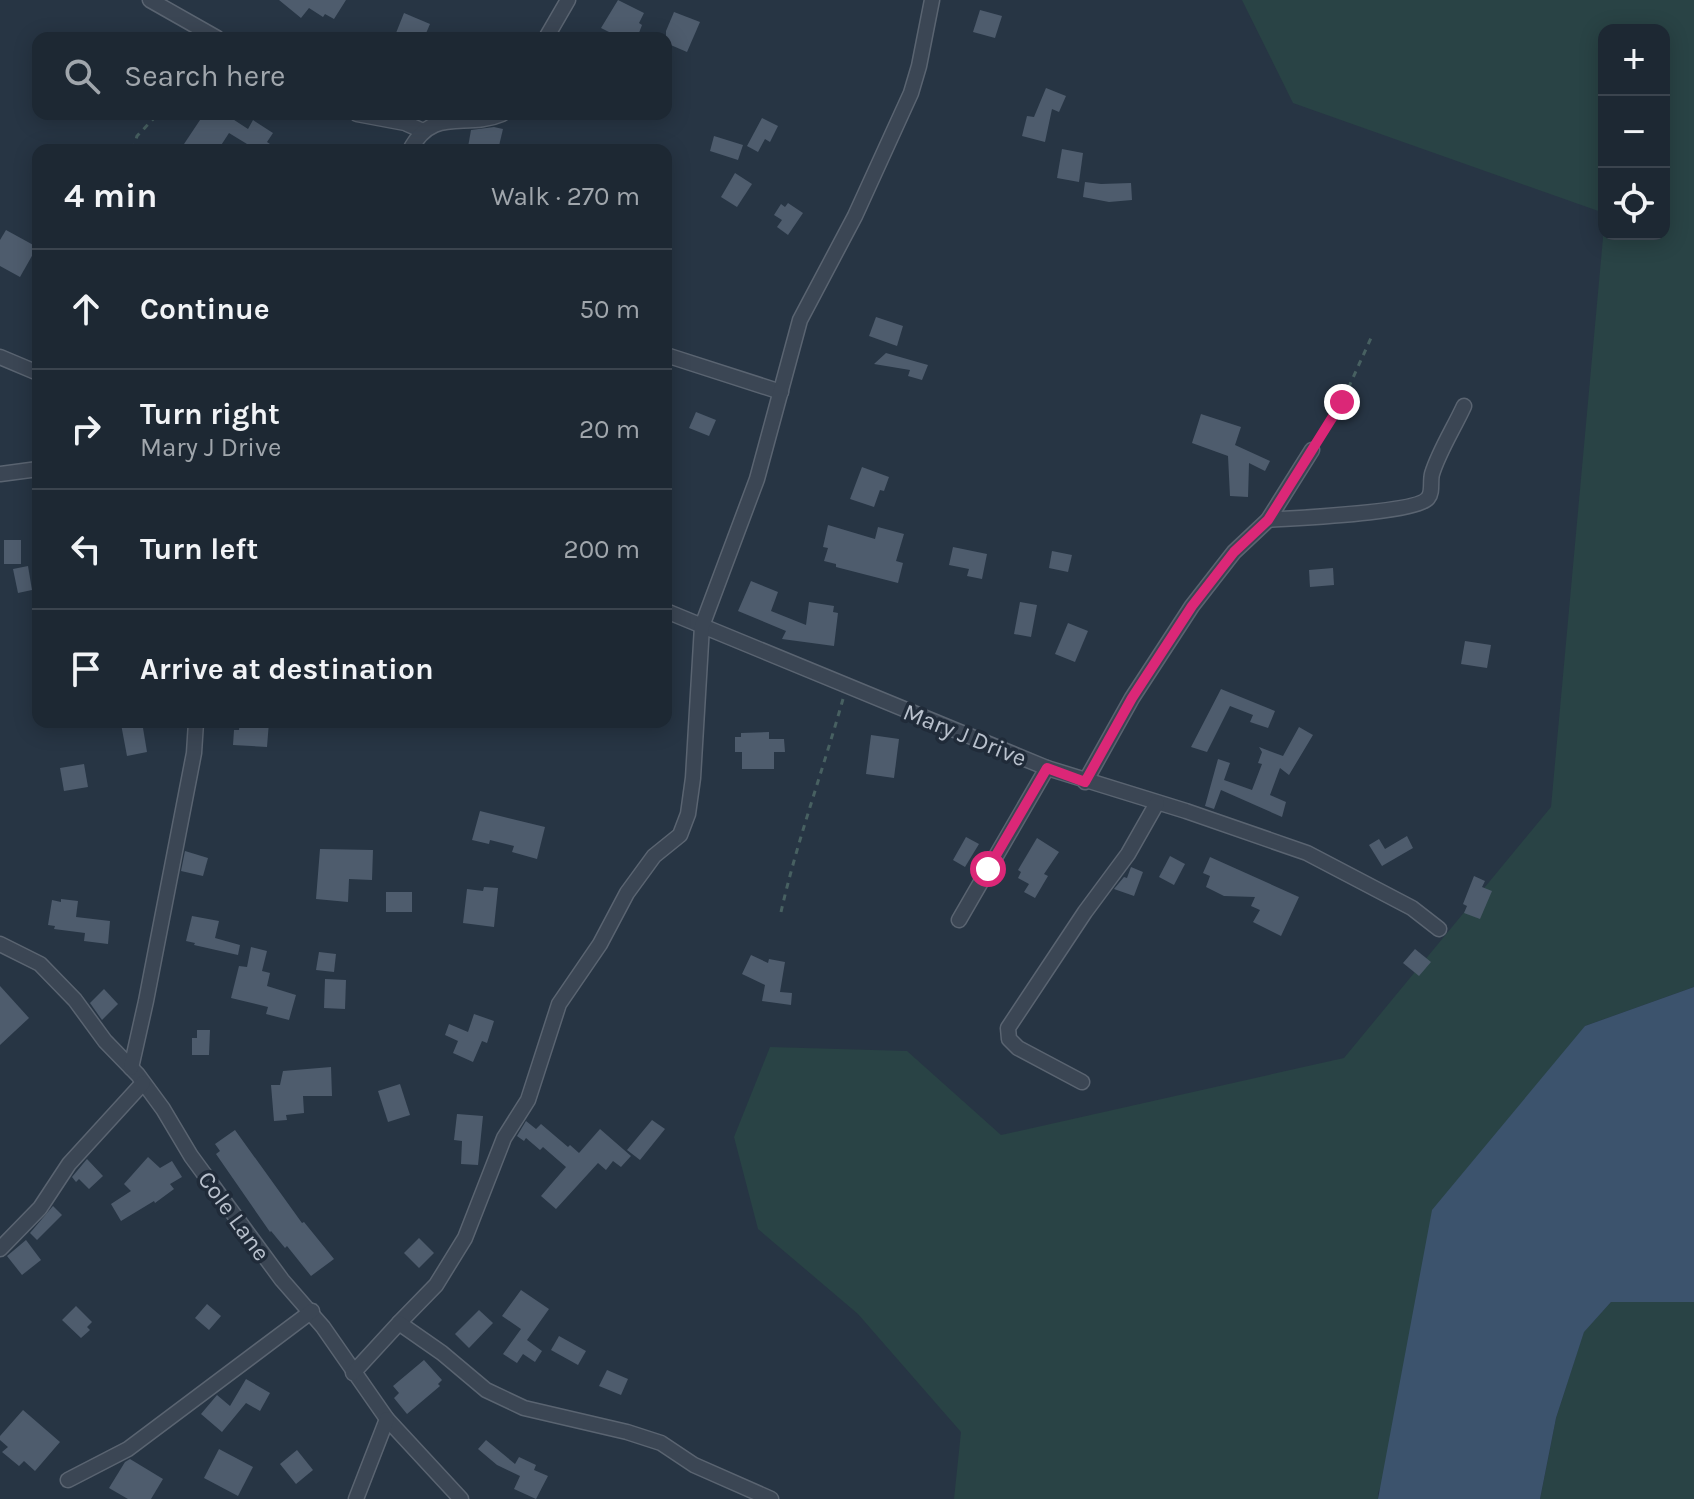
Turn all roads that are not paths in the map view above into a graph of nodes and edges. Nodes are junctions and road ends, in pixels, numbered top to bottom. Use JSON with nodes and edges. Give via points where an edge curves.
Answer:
{"nodes":[{"id":1,"x":150,"y":0,"type":"edge"},
{"id":2,"x":568,"y":0,"type":"edge"},
{"id":3,"x":932,"y":0,"type":"edge"},
{"id":4,"x":206,"y":32,"type":"edge"},
{"id":5,"x":549,"y":32,"type":"edge"},
{"id":6,"x":389,"y":120,"type":"edge"},
{"id":7,"x":470,"y":120,"type":"edge"},
{"id":8,"x":423,"y":131,"type":"junction"},
{"id":9,"x":414,"y":144,"type":"edge"},
{"id":10,"x":0,"y":357,"type":"edge"},
{"id":11,"x":672,"y":357,"type":"edge"},
{"id":12,"x":32,"y":370,"type":"edge"},
{"id":13,"x":781,"y":392,"type":"junction"},
{"id":14,"x":1464,"y":406,"type":"dead end"},
{"id":15,"x":1312,"y":450,"type":"road end"},
{"id":16,"x":32,"y":470,"type":"edge"},
{"id":17,"x":0,"y":474,"type":"edge"},
{"id":18,"x":1268,"y":520,"type":"junction"},
{"id":19,"x":672,"y":614,"type":"edge"},
{"id":20,"x":702,"y":626,"type":"junction"},
{"id":21,"x":196,"y":728,"type":"edge"},
{"id":22,"x":1047,"y":768,"type":"junction"},
{"id":23,"x":1085,"y":782,"type":"junction"},
{"id":24,"x":1157,"y":803,"type":"junction"},
{"id":25,"x":959,"y":920,"type":"dead end"},
{"id":26,"x":1439,"y":929,"type":"dead end"},
{"id":27,"x":0,"y":944,"type":"edge"},
{"id":28,"x":131,"y":1068,"type":"junction"},
{"id":29,"x":1082,"y":1082,"type":"dead end"},
{"id":30,"x":143,"y":1083,"type":"junction"},
{"id":31,"x":0,"y":1249,"type":"edge"},
{"id":32,"x":312,"y":1311,"type":"junction"},
{"id":33,"x":399,"y":1323,"type":"junction"},
{"id":34,"x":353,"y":1373,"type":"junction"},
{"id":35,"x":387,"y":1419,"type":"junction"},
{"id":36,"x":68,"y":1480,"type":"dead end"},
{"id":37,"x":356,"y":1499,"type":"edge"},
{"id":38,"x":461,"y":1499,"type":"edge"},
{"id":39,"x":771,"y":1499,"type":"edge"}],
"edges":[{"from":1,"to":4,"type":"street"},
{"from":2,"to":5,"type":"street"},
{"from":3,"to":13,"type":"street","via":[[911,93],[800,320]]},
{"from":6,"to":8,"type":"street"},
{"from":7,"to":8,"type":"street","via":[[435,123]]},
{"from":8,"to":9,"type":"street"},
{"from":10,"to":12,"type":"street"},
{"from":11,"to":13,"type":"street"},
{"from":13,"to":20,"type":"street","via":[[757,479]]},
{"from":14,"to":18,"type":"street","via":[[1432,474],[1426,500],[1404,508]]},
{"from":15,"to":18,"type":"street"},
{"from":16,"to":17,"type":"street"},
{"from":18,"to":23,"type":"street","via":[[1234,552],[1192,606]]},
{"from":19,"to":20,"type":"street","name":"Mary J Drive"},
{"from":20,"to":22,"type":"street","name":"Mary J Drive"},
{"from":20,"to":33,"type":"street","via":[[693,778],[680,835],[654,856],[627,893],[559,1004],[528,1100],[504,1138],[465,1238],[436,1285]]},
{"from":21,"to":28,"type":"street"},
{"from":22,"to":23,"type":"street","name":"Mary J Drive"},
{"from":22,"to":25,"type":"street"},
{"from":23,"to":24,"type":"street","name":"Mary J Drive"},
{"from":24,"to":26,"type":"street","name":"Mary J Drive","via":[[1307,853],[1412,908]]},
{"from":24,"to":29,"type":"street","via":[[1008,1028],[1009,1039],[1018,1048]]},
{"from":27,"to":28,"type":"street","name":"Cole Lane","via":[[40,964]]},
{"from":28,"to":30,"type":"street","name":"Cole Lane"},
{"from":30,"to":31,"type":"street"},
{"from":30,"to":32,"type":"street","name":"Cole Lane","via":[[282,1280]]},
{"from":32,"to":34,"type":"street","name":"Cole Lane"},
{"from":32,"to":36,"type":"street","via":[[128,1449]]},
{"from":33,"to":34,"type":"street"},
{"from":33,"to":39,"type":"street","via":[[486,1390],[524,1408],[661,1443],[694,1465]]},
{"from":34,"to":35,"type":"street","name":"Cole Lane"},
{"from":35,"to":37,"type":"street"},
{"from":35,"to":38,"type":"street","name":"Cole Lane"}]}
